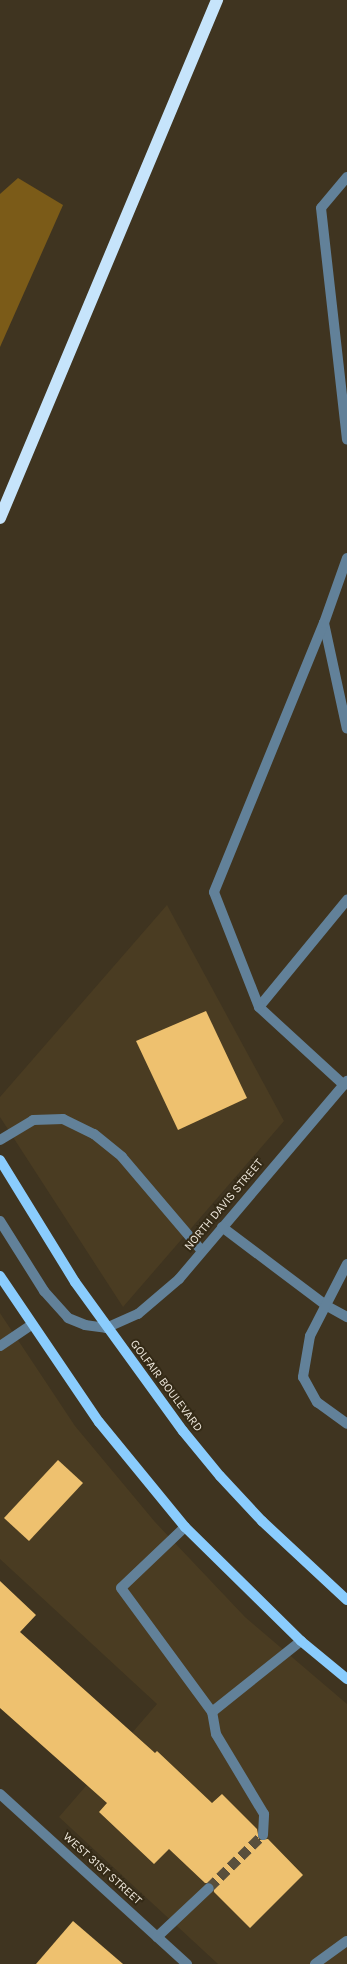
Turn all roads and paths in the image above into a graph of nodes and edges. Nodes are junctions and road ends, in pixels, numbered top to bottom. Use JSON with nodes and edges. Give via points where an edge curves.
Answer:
{"nodes":[{"id":1,"x":218,"y":0,"type":"edge"},
{"id":2,"x":347,"y":177,"type":"edge"},
{"id":3,"x":347,"y":440,"type":"edge"},
{"id":4,"x":0,"y":518,"type":"edge"},
{"id":5,"x":347,"y":558,"type":"edge"},
{"id":6,"x":324,"y":623,"type":"junction"},
{"id":7,"x":347,"y":728,"type":"edge"},
{"id":8,"x":347,"y":900,"type":"edge"},
{"id":9,"x":259,"y":1007,"type":"junction"},
{"id":10,"x":346,"y":1083,"type":"edge"},
{"id":11,"x":0,"y":1140,"type":"edge"},
{"id":12,"x":0,"y":1160,"type":"edge"},
{"id":13,"x":0,"y":1221,"type":"edge"},
{"id":14,"x":222,"y":1227,"type":"junction"},
{"id":15,"x":202,"y":1251,"type":"junction"},
{"id":16,"x":347,"y":1264,"type":"edge"},
{"id":17,"x":0,"y":1276,"type":"edge"},
{"id":18,"x":327,"y":1306,"type":"junction"},
{"id":19,"x":347,"y":1317,"type":"edge"},
{"id":20,"x":31,"y":1325,"type":"junction"},
{"id":21,"x":106,"y":1328,"type":"junction"},
{"id":22,"x":0,"y":1346,"type":"edge"},
{"id":23,"x":347,"y":1424,"type":"edge"},
{"id":24,"x":185,"y":1527,"type":"junction"},
{"id":25,"x":347,"y":1600,"type":"edge"},
{"id":26,"x":301,"y":1641,"type":"junction"},
{"id":27,"x":347,"y":1679,"type":"edge"},
{"id":28,"x":212,"y":1712,"type":"junction"},
{"id":29,"x":0,"y":1794,"type":"edge"},
{"id":30,"x":263,"y":1835,"type":"tunnel mouth"},
{"id":31,"x":210,"y":1888,"type":"tunnel mouth"},
{"id":32,"x":157,"y":1936,"type":"junction"},
{"id":33,"x":347,"y":1941,"type":"edge"},
{"id":34,"x":188,"y":1964,"type":"edge"},
{"id":35,"x":315,"y":1964,"type":"edge"}],
"edges":[{"from":1,"to":4,"type":"highway"},
{"from":2,"to":3,"type":"street","via":[[321,208]]},
{"from":5,"to":6,"type":"street"},
{"from":6,"to":7,"type":"street"},
{"from":6,"to":9,"type":"street","via":[[214,892]]},
{"from":8,"to":9,"type":"street"},
{"from":9,"to":10,"type":"street"},
{"from":10,"to":14,"type":"street","name":"NORTH DAVIS STREET"},
{"from":11,"to":15,"type":"street","via":[[33,1120],[63,1119],[94,1134],[122,1158]]},
{"from":12,"to":21,"type":"main road","name":"GOLFAIR BOULEVARD","via":[[44,1234]]},
{"from":13,"to":21,"type":"street","via":[[44,1291],[68,1318],[85,1325]]},
{"from":14,"to":15,"type":"street","name":"NORTH DAVIS STREET"},
{"from":14,"to":18,"type":"street"},
{"from":15,"to":21,"type":"street","name":"NORTH DAVIS STREET","via":[[178,1279],[138,1314]]},
{"from":16,"to":18,"type":"street"},
{"from":17,"to":20,"type":"main road"},
{"from":18,"to":19,"type":"street"},
{"from":18,"to":23,"type":"street","via":[[310,1336],[303,1377],[317,1402]]},
{"from":20,"to":22,"type":"street"},
{"from":20,"to":24,"type":"main road","via":[[99,1422]]},
{"from":21,"to":25,"type":"main road","name":"GOLFAIR BOULEVARD","via":[[220,1476],[262,1521]]},
{"from":24,"to":26,"type":"main road"},
{"from":24,"to":28,"type":"street","via":[[121,1588]]},
{"from":26,"to":27,"type":"main road"},
{"from":26,"to":28,"type":"street"},
{"from":28,"to":30,"type":"street","via":[[216,1734],[264,1814]]},
{"from":29,"to":32,"type":"street","name":"WEST 31ST STREET"},
{"from":31,"to":32,"type":"street"},
{"from":32,"to":34,"type":"street","name":"WEST 31ST STREET"},
{"from":33,"to":35,"type":"street"}]}
